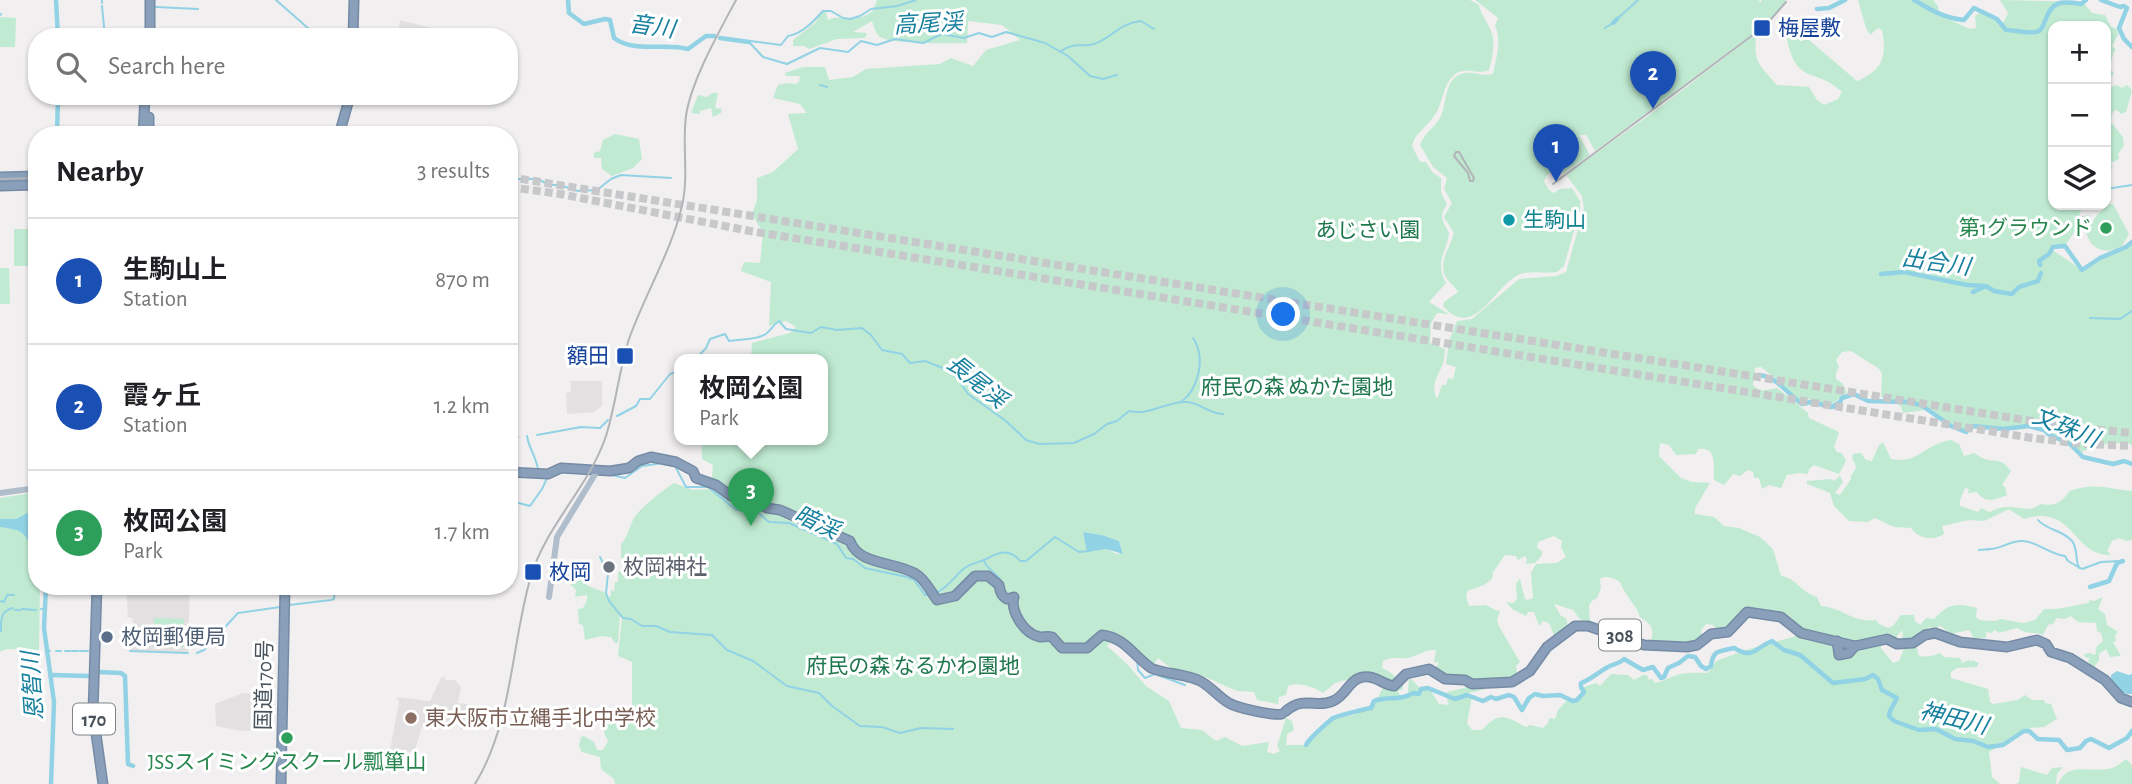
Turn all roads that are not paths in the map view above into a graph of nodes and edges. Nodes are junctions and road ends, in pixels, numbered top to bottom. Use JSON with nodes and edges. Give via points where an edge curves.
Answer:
{"nodes":[{"id":1,"x":354,"y":0,"type":"edge"},
{"id":2,"x":151,"y":1,"type":"edge"},
{"id":3,"x":150,"y":28,"type":"edge"},
{"id":4,"x":353,"y":28,"type":"edge"},
{"id":5,"x":147,"y":105,"type":"edge"},
{"id":6,"x":148,"y":105,"type":"edge"},
{"id":7,"x":347,"y":105,"type":"edge"},
{"id":8,"x":144,"y":126,"type":"edge"},
{"id":9,"x":149,"y":126,"type":"edge"},
{"id":10,"x":342,"y":126,"type":"edge"},
{"id":11,"x":0,"y":174,"type":"edge"},
{"id":12,"x":28,"y":178,"type":"edge"},
{"id":13,"x":16,"y":179,"type":"junction"},
{"id":14,"x":28,"y":179,"type":"edge"},
{"id":15,"x":28,"y":180,"type":"edge"},
{"id":16,"x":0,"y":185,"type":"edge"},
{"id":17,"x":597,"y":471,"type":"junction"},
{"id":18,"x":518,"y":472,"type":"edge"},
{"id":19,"x":28,"y":489,"type":"edge"},
{"id":20,"x":0,"y":493,"type":"edge"},
{"id":21,"x":97,"y":595,"type":"edge"},
{"id":22,"x":285,"y":595,"type":"edge"},
{"id":23,"x":549,"y":597,"type":"dead end"},
{"id":24,"x":1837,"y":640,"type":"junction"},
{"id":25,"x":1855,"y":646,"type":"junction"},
{"id":26,"x":2132,"y":702,"type":"edge"},
{"id":27,"x":103,"y":784,"type":"edge"},
{"id":28,"x":281,"y":784,"type":"edge"}],
"edges":[{"from":1,"to":4,"type":"highway"},
{"from":2,"to":3,"type":"highway"},
{"from":5,"to":8,"type":"highway"},
{"from":6,"to":9,"type":"highway"},
{"from":7,"to":10,"type":"highway"},
{"from":11,"to":12,"type":"highway"},
{"from":11,"to":13,"type":"highway"},
{"from":13,"to":14,"type":"highway"},
{"from":13,"to":16,"type":"highway"},
{"from":15,"to":16,"type":"highway"},
{"from":17,"to":18,"type":"highway","number":"308","via":[[561,468],[548,474]]},
{"from":17,"to":23,"type":"main road","via":[[557,537]]},
{"from":17,"to":24,"type":"highway","number":"308","via":[[629,468],[645,458],[676,462],[731,496],[747,496],[849,540],[854,551],[875,562],[916,574],[939,601],[955,596],[975,576],[991,578],[1004,597],[1012,599],[1017,618],[1037,636],[1052,637],[1062,648],[1087,648],[1101,635],[1108,636],[1153,669],[1197,679],[1234,705],[1272,715],[1302,702],[1333,701],[1354,680],[1364,677],[1394,686],[1406,674],[1429,668],[1445,678],[1472,684],[1512,682],[1531,671],[1549,645],[1580,625],[1644,645],[1687,648],[1711,634],[1728,632],[1747,612],[1781,617],[1801,634]]},
{"from":19,"to":20,"type":"main road"},
{"from":21,"to":27,"type":"highway","number":"170","via":[[93,712]]},
{"from":22,"to":28,"type":"highway","name":"国道170号"},
{"from":24,"to":25,"type":"highway","number":"308"},
{"from":24,"to":25,"type":"highway","number":"308","via":[[1839,655]]},
{"from":25,"to":26,"type":"highway","number":"308","via":[[1888,639],[1897,644],[1913,643],[1932,634],[1997,647],[2037,640],[2105,680],[2121,698]]}]}
